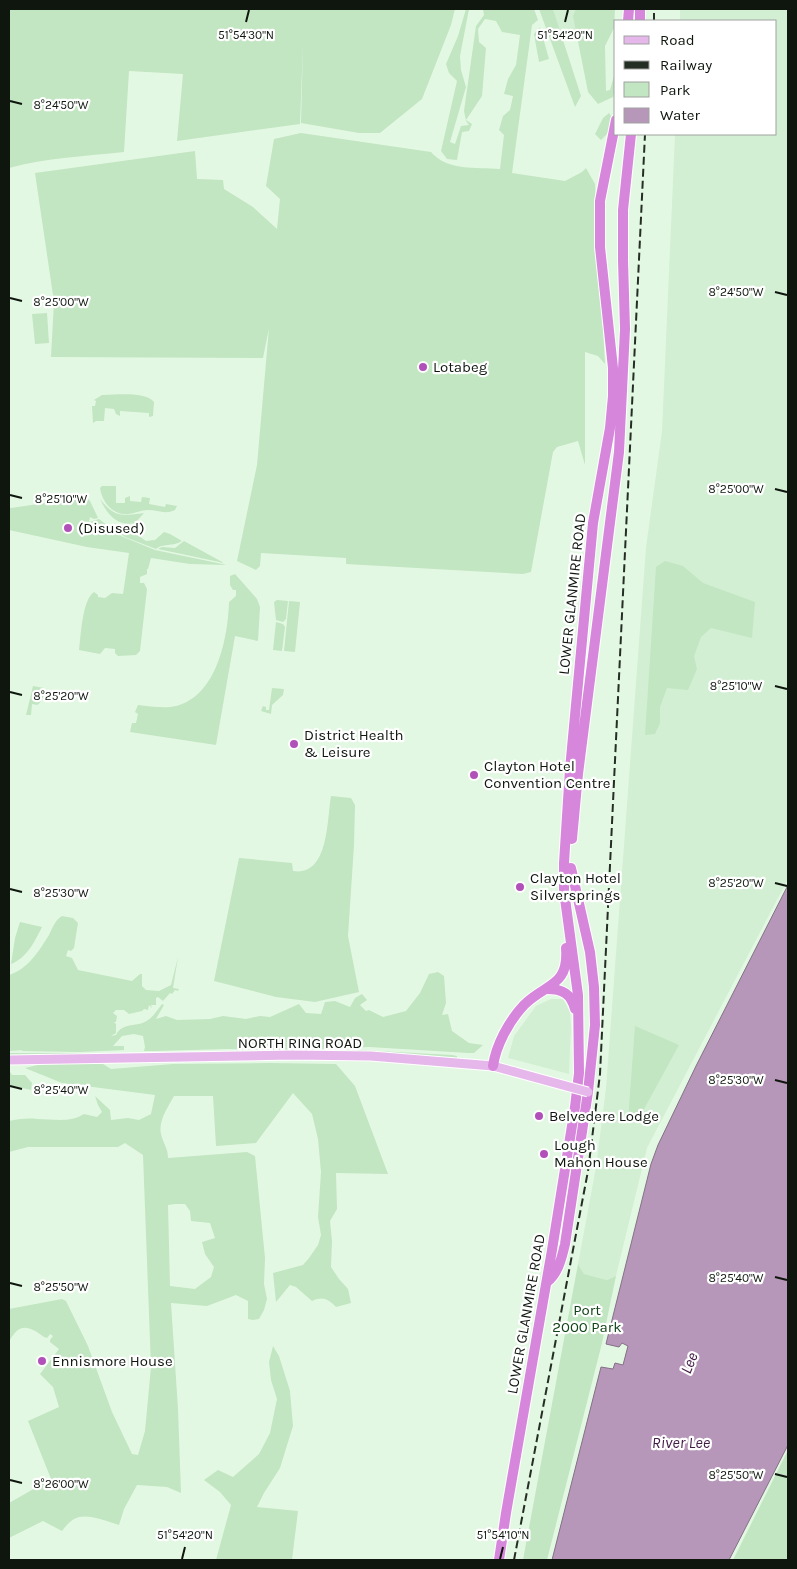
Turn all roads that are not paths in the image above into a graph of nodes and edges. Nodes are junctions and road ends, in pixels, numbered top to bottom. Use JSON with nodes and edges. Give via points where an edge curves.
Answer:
{"nodes":[{"id":1,"x":614,"y":130,"type":"edge"},
{"id":2,"x":631,"y":135,"type":"edge"},
{"id":3,"x":571,"y":868,"type":"junction"},
{"id":4,"x":564,"y":891,"type":"junction"},
{"id":5,"x":548,"y":989,"type":"junction"},
{"id":6,"x":579,"y":1022,"type":"junction"},
{"id":7,"x":9,"y":1060,"type":"edge"},
{"id":8,"x":493,"y":1066,"type":"junction"},
{"id":9,"x":579,"y":1073,"type":"junction"},
{"id":10,"x":588,"y":1092,"type":"junction"},
{"id":11,"x":547,"y":1283,"type":"junction"},
{"id":12,"x":499,"y":1560,"type":"edge"}],
"edges":[{"from":1,"to":4,"type":"highway","name":"LOWER GLANMIRE ROAD","via":[[600,201],[600,247],[613,396],[592,523],[568,793]]},
{"from":2,"to":3,"type":"highway","name":"LOWER GLANMIRE ROAD","via":[[623,210],[625,329],[619,452],[576,788]]},
{"from":3,"to":9,"type":"highway","name":"LOWER GLANMIRE ROAD","via":[[571,909],[583,1012]]},
{"from":3,"to":10,"type":"highway","via":[[587,935],[594,987]]},
{"from":4,"to":5,"type":"highway","via":[[567,958],[561,978]]},
{"from":4,"to":6,"type":"highway","name":"LOWER GLANMIRE ROAD"},
{"from":5,"to":6,"type":"highway","via":[[557,989],[570,996]]},
{"from":5,"to":8,"type":"highway","via":[[530,999],[517,1013],[498,1047]]},
{"from":6,"to":9,"type":"highway","name":"LOWER GLANMIRE ROAD"},
{"from":7,"to":8,"type":"main road","name":"NORTH RING ROAD","via":[[292,1055],[364,1056]]},
{"from":8,"to":10,"type":"main road","name":"NORTH RING ROAD","bridge":true},
{"from":9,"to":11,"type":"highway","name":"LOWER GLANMIRE ROAD"},
{"from":10,"to":11,"type":"highway","via":[[565,1244],[561,1261]]},
{"from":11,"to":12,"type":"highway","name":"LOWER GLANMIRE ROAD"}]}
